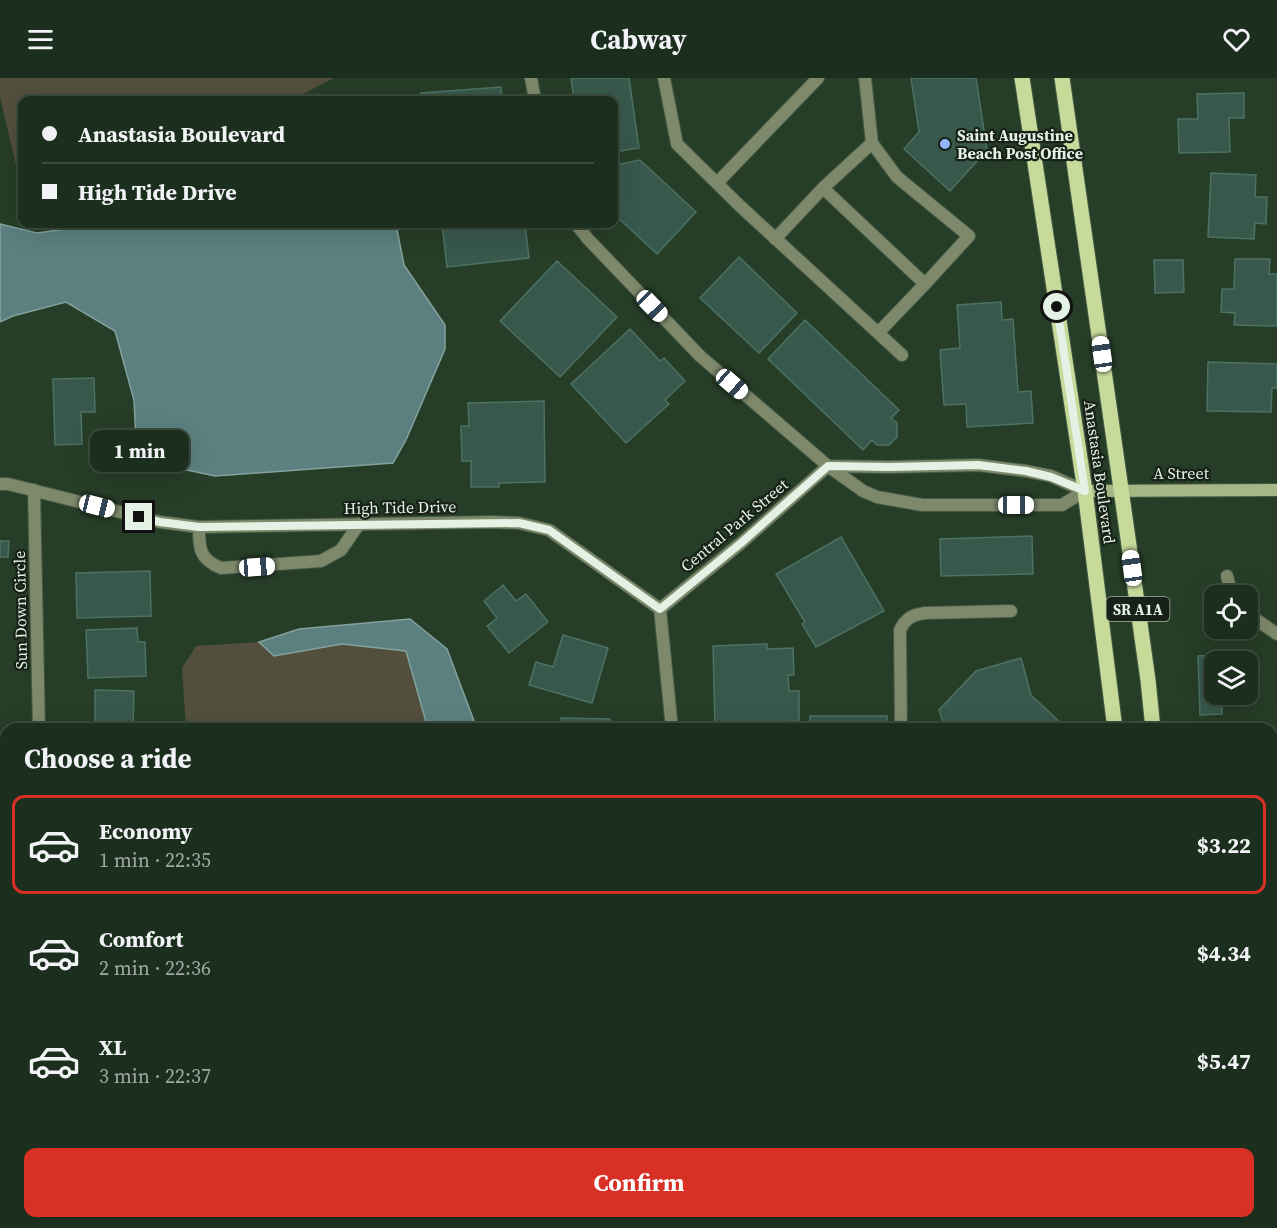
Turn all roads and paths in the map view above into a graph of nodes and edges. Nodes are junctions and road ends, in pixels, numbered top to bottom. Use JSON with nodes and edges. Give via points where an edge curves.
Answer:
{"nodes":[{"id":1,"x":531,"y":78,"type":"edge"},
{"id":2,"x":664,"y":78,"type":"edge"},
{"id":3,"x":818,"y":78,"type":"edge"},
{"id":4,"x":865,"y":78,"type":"edge"},
{"id":5,"x":1022,"y":78,"type":"edge"},
{"id":6,"x":1062,"y":78,"type":"edge"},
{"id":7,"x":534,"y":96,"type":"edge"},
{"id":8,"x":872,"y":143,"type":"junction"},
{"id":9,"x":717,"y":183,"type":"junction"},
{"id":10,"x":823,"y":188,"type":"junction"},
{"id":11,"x":579,"y":228,"type":"edge"},
{"id":12,"x":775,"y":239,"type":"junction"},
{"id":13,"x":925,"y":284,"type":"junction"},
{"id":14,"x":878,"y":333,"type":"junction"},
{"id":15,"x":902,"y":355,"type":"dead end"},
{"id":16,"x":828,"y":466,"type":"junction"},
{"id":17,"x":0,"y":484,"type":"edge"},
{"id":18,"x":1121,"y":489,"type":"junction"},
{"id":19,"x":33,"y":490,"type":"junction"},
{"id":20,"x":1277,"y":490,"type":"edge"},
{"id":21,"x":1085,"y":491,"type":"junction"},
{"id":22,"x":359,"y":524,"type":"junction"},
{"id":23,"x":199,"y":527,"type":"junction"},
{"id":24,"x":1227,"y":576,"type":"dead end"},
{"id":25,"x":1229,"y":585,"type":"edge"},
{"id":26,"x":660,"y":609,"type":"junction"},
{"id":27,"x":1011,"y":611,"type":"dead end"},
{"id":28,"x":1258,"y":621,"type":"edge"},
{"id":29,"x":1277,"y":634,"type":"edge"},
{"id":30,"x":39,"y":723,"type":"edge"},
{"id":31,"x":671,"y":723,"type":"edge"},
{"id":32,"x":901,"y":723,"type":"edge"},
{"id":33,"x":1114,"y":723,"type":"edge"},
{"id":34,"x":1152,"y":723,"type":"edge"}],
"edges":[{"from":1,"to":7,"type":"street"},
{"from":2,"to":9,"type":"street","via":[[677,144]]},
{"from":3,"to":9,"type":"street"},
{"from":4,"to":8,"type":"street"},
{"from":5,"to":21,"type":"main road","name":"Anastasia Boulevard","number":"SR A1A"},
{"from":6,"to":18,"type":"main road","name":"Anastasia Boulevard","number":"SR A1A"},
{"from":8,"to":10,"type":"street"},
{"from":8,"to":13,"type":"street","via":[[897,177],[969,236]]},
{"from":9,"to":12,"type":"street"},
{"from":10,"to":12,"type":"street"},
{"from":10,"to":13,"type":"street"},
{"from":11,"to":16,"type":"street","via":[[700,356]]},
{"from":12,"to":14,"type":"street"},
{"from":13,"to":14,"type":"street"},
{"from":14,"to":15,"type":"street"},
{"from":16,"to":21,"type":"street","via":[[978,465],[1043,474]]},
{"from":16,"to":21,"type":"street","via":[[877,497],[922,505],[1062,505]]},
{"from":16,"to":26,"type":"street","name":"Central Park Street"},
{"from":17,"to":19,"type":"street","name":"High Tide Drive"},
{"from":18,"to":20,"type":"street","name":"A Street"},
{"from":18,"to":21,"type":"street","name":"A Street"},
{"from":18,"to":34,"type":"main road","name":"Anastasia Boulevard","number":"SR A1A"},
{"from":19,"to":23,"type":"street","name":"High Tide Drive","via":[[160,522]]},
{"from":19,"to":30,"type":"street","name":"Sun Down Circle"},
{"from":21,"to":33,"type":"main road","name":"Anastasia Boulevard","number":"SR A1A"},
{"from":22,"to":23,"type":"street","name":"High Tide Drive"},
{"from":22,"to":23,"type":"street","via":[[341,550],[321,561],[221,568],[202,555]]},
{"from":22,"to":26,"type":"street","name":"High Tide Drive","via":[[501,522],[549,530]]},
{"from":24,"to":25,"type":"street"},
{"from":26,"to":31,"type":"street"},
{"from":27,"to":32,"type":"street","via":[[925,613],[904,621],[900,630]]},
{"from":28,"to":29,"type":"street"}]}
